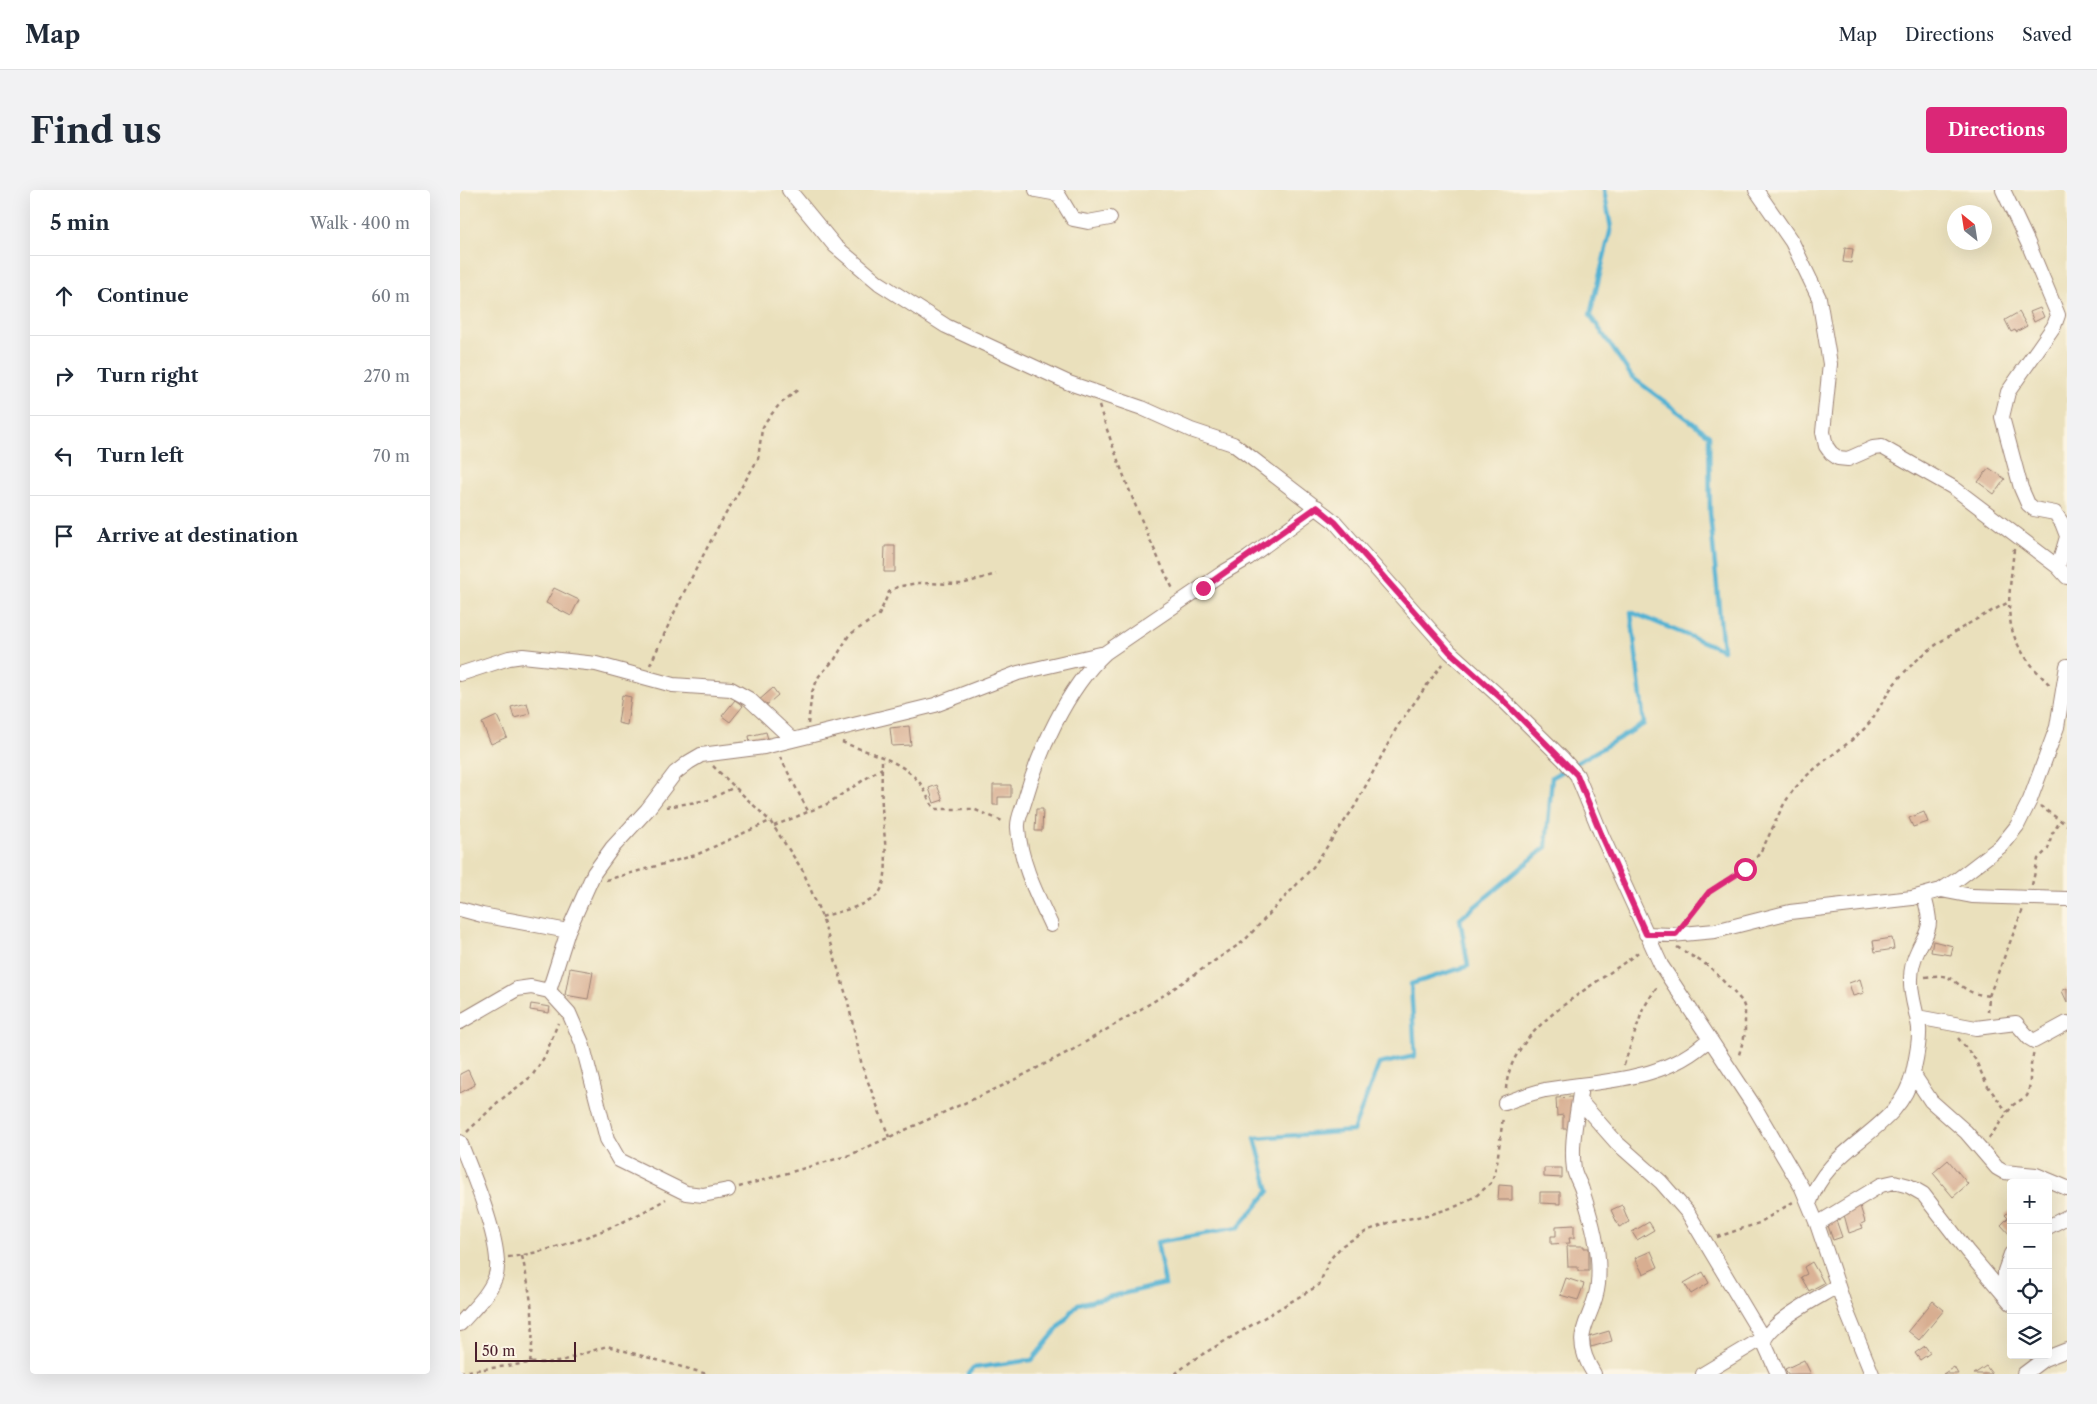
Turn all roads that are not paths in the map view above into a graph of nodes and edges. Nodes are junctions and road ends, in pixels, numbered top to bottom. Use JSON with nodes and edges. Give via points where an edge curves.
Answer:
{"nodes":[{"id":1,"x":789,"y":190,"type":"edge"},
{"id":2,"x":1036,"y":190,"type":"edge"},
{"id":3,"x":1756,"y":190,"type":"edge"},
{"id":4,"x":2003,"y":190,"type":"edge"},
{"id":5,"x":1110,"y":218,"type":"dead end"},
{"id":6,"x":1317,"y":507,"type":"junction"},
{"id":7,"x":2067,"y":536,"type":"edge"},
{"id":8,"x":2063,"y":572,"type":"edge"},
{"id":9,"x":1106,"y":653,"type":"junction"},
{"id":10,"x":2067,"y":666,"type":"edge"},
{"id":11,"x":460,"y":674,"type":"edge"},
{"id":12,"x":792,"y":739,"type":"junction"},
{"id":13,"x":1941,"y":890,"type":"junction"},
{"id":14,"x":1924,"y":896,"type":"junction"},
{"id":15,"x":2067,"y":899,"type":"edge"},
{"id":16,"x":460,"y":909,"type":"edge"},
{"id":17,"x":1051,"y":925,"type":"dead end"},
{"id":18,"x":568,"y":931,"type":"junction"},
{"id":19,"x":1648,"y":938,"type":"junction"},
{"id":20,"x":549,"y":991,"type":"junction"},
{"id":21,"x":1917,"y":1017,"type":"junction"},
{"id":22,"x":460,"y":1022,"type":"edge"},
{"id":23,"x":2067,"y":1023,"type":"edge"},
{"id":24,"x":1708,"y":1039,"type":"junction"},
{"id":25,"x":1913,"y":1074,"type":"junction"},
{"id":26,"x":1581,"y":1085,"type":"junction"},
{"id":27,"x":1579,"y":1100,"type":"junction"},
{"id":28,"x":1505,"y":1102,"type":"road end"},
{"id":29,"x":463,"y":1137,"type":"edge"},
{"id":30,"x":2067,"y":1188,"type":"edge"},
{"id":31,"x":728,"y":1190,"type":"road end"},
{"id":32,"x":1807,"y":1199,"type":"junction"},
{"id":33,"x":2067,"y":1217,"type":"edge"},
{"id":34,"x":1818,"y":1224,"type":"junction"},
{"id":35,"x":2052,"y":1225,"type":"edge"},
{"id":36,"x":2007,"y":1265,"type":"edge"},
{"id":37,"x":1837,"y":1286,"type":"junction"},
{"id":38,"x":2007,"y":1290,"type":"edge"},
{"id":39,"x":2007,"y":1298,"type":"edge"},
{"id":40,"x":460,"y":1324,"type":"edge"},
{"id":41,"x":1763,"y":1339,"type":"junction"},
{"id":42,"x":2067,"y":1350,"type":"edge"},
{"id":43,"x":2052,"y":1353,"type":"edge"},
{"id":44,"x":2043,"y":1359,"type":"edge"},
{"id":45,"x":1594,"y":1374,"type":"edge"},
{"id":46,"x":1703,"y":1374,"type":"edge"},
{"id":47,"x":1778,"y":1374,"type":"edge"},
{"id":48,"x":1872,"y":1374,"type":"edge"},
{"id":49,"x":2024,"y":1374,"type":"edge"}],
"edges":[{"from":1,"to":6,"type":"street","via":[[835,246],[907,302],[986,346],[1094,393],[1233,444]]},
{"from":2,"to":5,"type":"street","via":[[1058,194],[1074,219],[1088,222]]},
{"from":3,"to":8,"type":"street","via":[[1792,242],[1819,298],[1830,364],[1824,432],[1826,446],[1831,453],[1848,459],[1882,447],[1954,488]]},
{"from":4,"to":7,"type":"street","via":[[2058,315],[2054,326],[2008,392],[2002,417],[2003,428],[2028,504],[2034,509],[2055,512]]},
{"from":6,"to":9,"type":"street","via":[[1248,558]]},
{"from":6,"to":19,"type":"street","via":[[1335,522],[1450,652],[1577,775]]},
{"from":7,"to":8,"type":"street"},
{"from":9,"to":12,"type":"street","via":[[1018,673],[935,705]]},
{"from":9,"to":17,"type":"street","via":[[1070,699],[1047,742],[1031,778],[1018,827],[1026,866]]},
{"from":10,"to":13,"type":"street","via":[[2057,728],[2017,826],[2001,846]]},
{"from":11,"to":12,"type":"street","via":[[523,656],[596,664],[673,685],[738,692]]},
{"from":12,"to":18,"type":"street","via":[[701,755],[675,773],[612,848],[590,882]]},
{"from":13,"to":14,"type":"street"},
{"from":13,"to":15,"type":"street","via":[[1957,894]]},
{"from":14,"to":19,"type":"street","via":[[1790,912],[1715,931]]},
{"from":14,"to":21,"type":"street","via":[[1928,932],[1916,952],[1911,979]]},
{"from":16,"to":18,"type":"street"},
{"from":18,"to":20,"type":"street"},
{"from":19,"to":24,"type":"street","via":[[1666,974]]},
{"from":20,"to":22,"type":"street","via":[[531,987],[517,989]]},
{"from":20,"to":31,"type":"street","via":[[566,1009],[582,1043],[607,1139],[619,1160],[679,1191],[704,1195]]},
{"from":21,"to":23,"type":"street","via":[[1976,1028],[2016,1023],[2031,1040],[2040,1040]]},
{"from":21,"to":25,"type":"street","via":[[1918,1043]]},
{"from":24,"to":26,"type":"street","via":[[1684,1059],[1619,1080]]},
{"from":24,"to":32,"type":"street","via":[[1781,1149]]},
{"from":25,"to":30,"type":"street","via":[[1931,1101],[1966,1132],[1997,1168],[2004,1172],[2036,1175]]},
{"from":25,"to":32,"type":"street","via":[[1900,1103],[1885,1120],[1833,1163]]},
{"from":26,"to":27,"type":"street"},
{"from":26,"to":28,"type":"street","via":[[1532,1093]]},
{"from":27,"to":41,"type":"street","via":[[1617,1143],[1676,1198]]},
{"from":27,"to":45,"type":"street","via":[[1572,1146],[1574,1171],[1599,1250],[1598,1286],[1584,1325],[1581,1346]]},
{"from":29,"to":40,"type":"street","via":[[497,1258],[496,1276],[488,1291]]},
{"from":32,"to":34,"type":"street"},
{"from":33,"to":35,"type":"street"},
{"from":34,"to":37,"type":"street"},
{"from":34,"to":39,"type":"street","via":[[1881,1185],[1894,1182],[1909,1186],[1923,1194]]},
{"from":36,"to":38,"type":"street"},
{"from":37,"to":41,"type":"street","via":[[1783,1321]]},
{"from":37,"to":48,"type":"street"},
{"from":41,"to":46,"type":"street"},
{"from":41,"to":47,"type":"street"},
{"from":42,"to":43,"type":"street"},
{"from":44,"to":49,"type":"street"}]}
